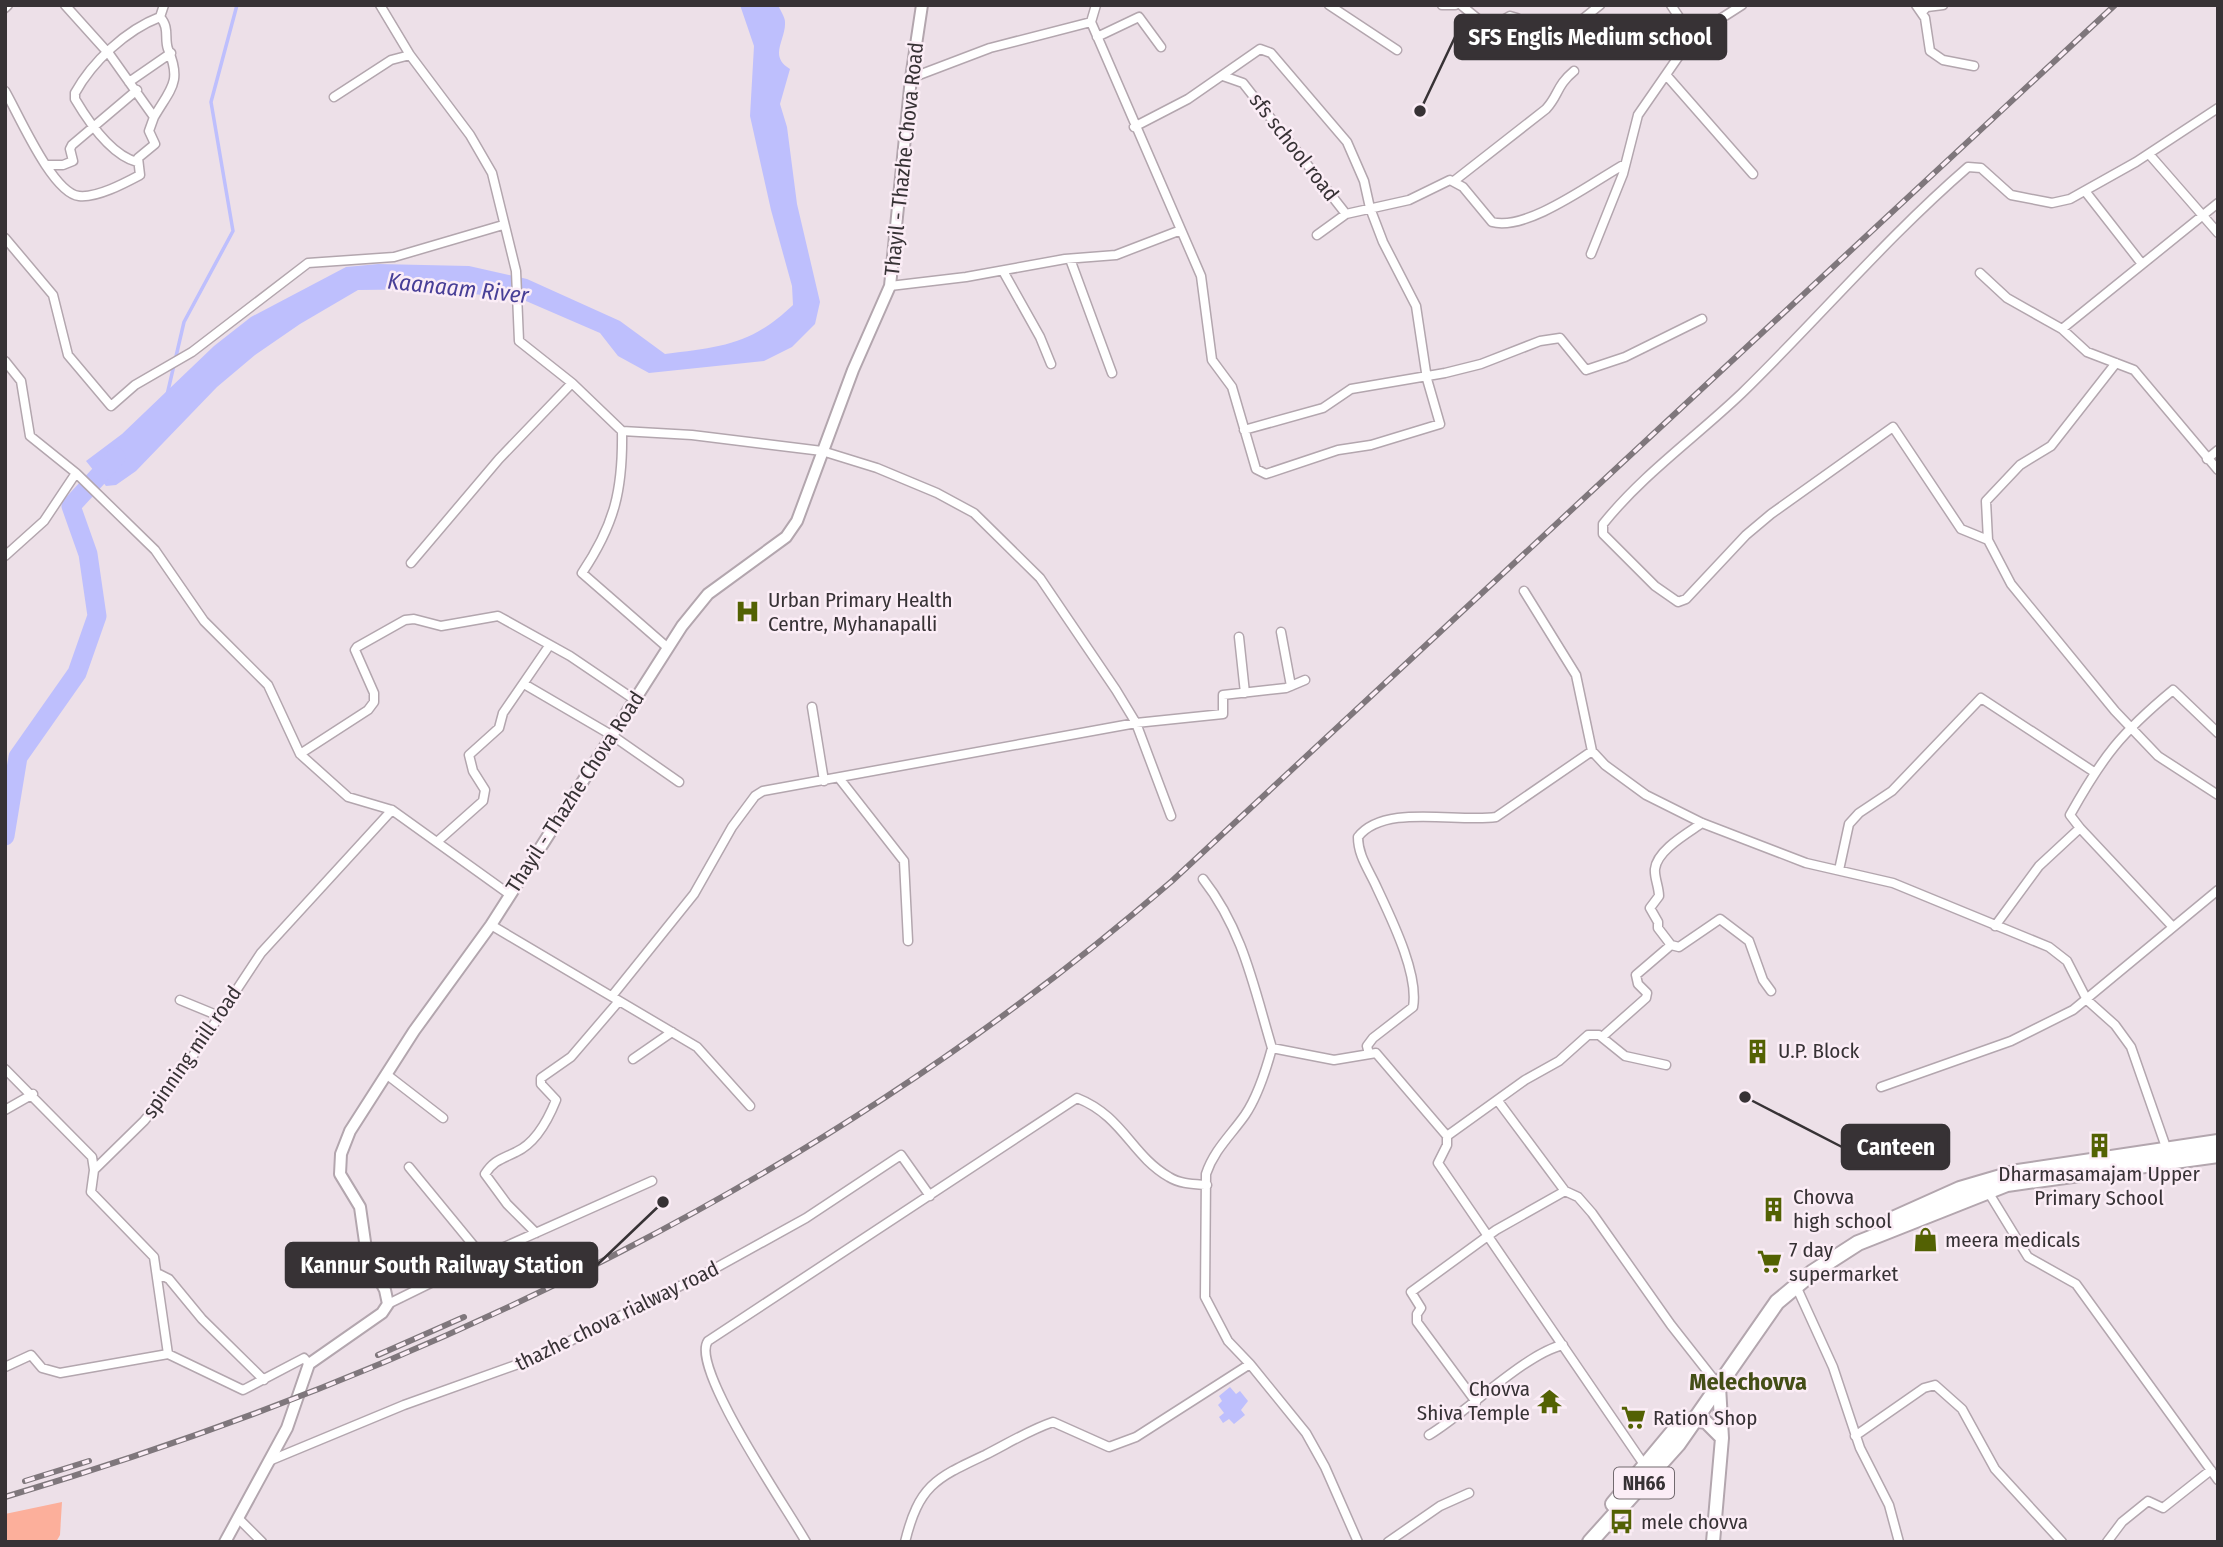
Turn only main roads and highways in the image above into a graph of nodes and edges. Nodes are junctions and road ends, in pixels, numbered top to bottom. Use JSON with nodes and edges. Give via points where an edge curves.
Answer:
{"nodes":[{"id":1,"x":2218,"y":1142,"type":"edge"},
{"id":2,"x":2218,"y":1155,"type":"edge"},
{"id":3,"x":2169,"y":1156,"type":"junction"},
{"id":4,"x":1858,"y":1243,"type":"junction"},
{"id":5,"x":1719,"y":1386,"type":"junction"},
{"id":6,"x":1694,"y":1420,"type":"junction"},
{"id":7,"x":1722,"y":1438,"type":"junction"},
{"id":8,"x":1648,"y":1471,"type":"junction"},
{"id":9,"x":1577,"y":1542,"type":"edge"},
{"id":10,"x":1590,"y":1542,"type":"edge"},
{"id":11,"x":1713,"y":1542,"type":"edge"}],
"edges":[{"from":1,"to":3,"type":"highway","number":"NH66"},
{"from":2,"to":3,"type":"highway","number":"NH66"},
{"from":3,"to":4,"type":"highway","number":"NH66","via":[[1987,1190]]},
{"from":3,"to":4,"type":"highway","number":"NH66","via":[[1989,1179],[1877,1226]]},
{"from":4,"to":5,"type":"highway","number":"NH66","via":[[1777,1302]]},
{"from":5,"to":6,"type":"highway","number":"NH66"},
{"from":5,"to":7,"type":"main road"},
{"from":6,"to":7,"type":"main road","via":[[1706,1422]]},
{"from":6,"to":8,"type":"highway","number":"NH66"},
{"from":7,"to":11,"type":"main road"},
{"from":8,"to":9,"type":"highway"},
{"from":8,"to":10,"type":"highway","number":"NH66"}]}
